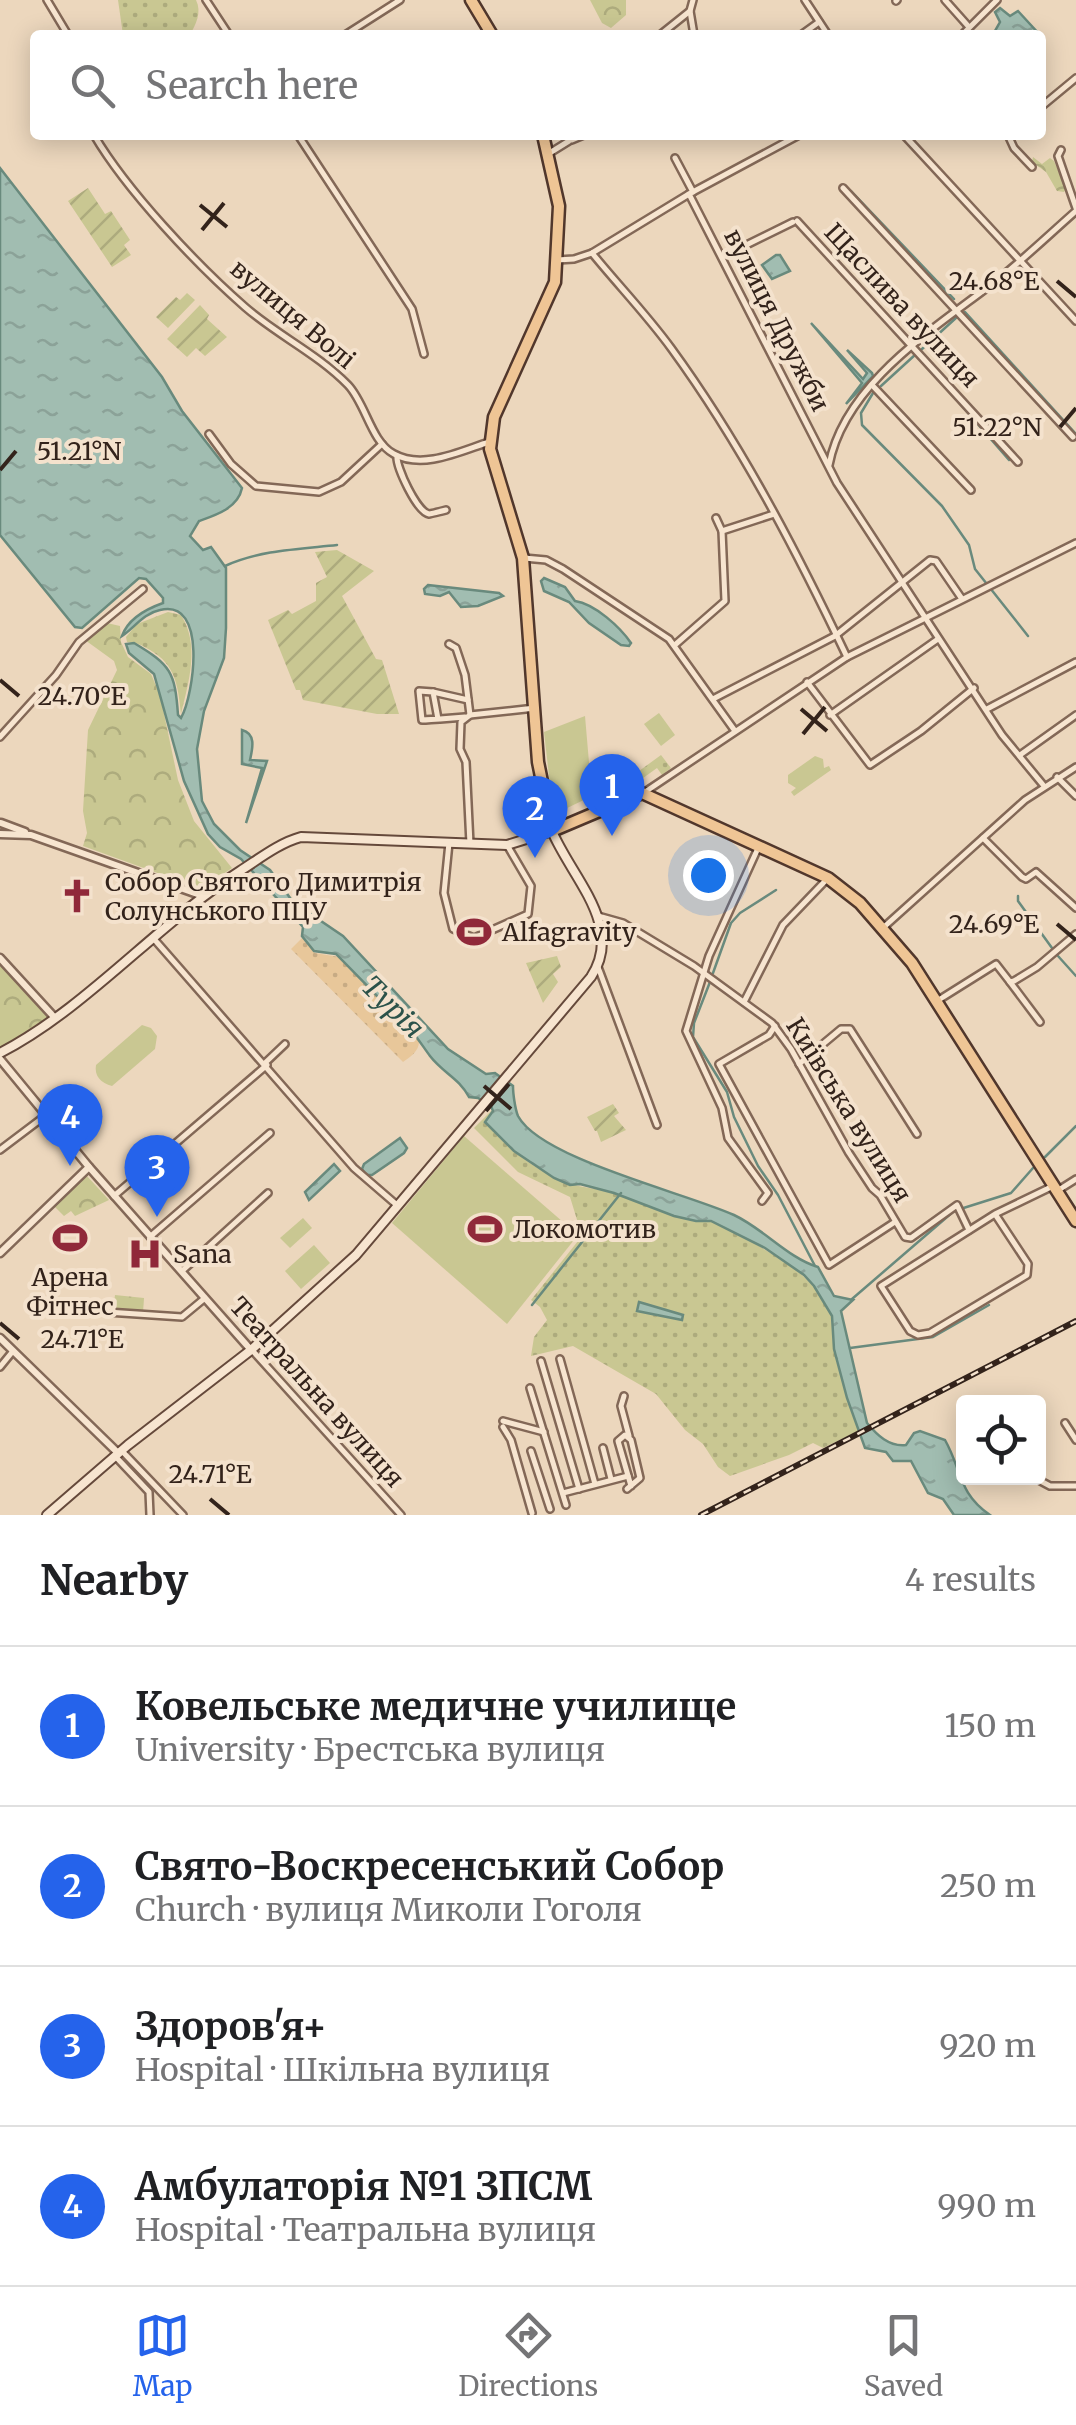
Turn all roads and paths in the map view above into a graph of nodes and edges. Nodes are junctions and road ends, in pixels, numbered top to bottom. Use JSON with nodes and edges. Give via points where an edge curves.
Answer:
{"nodes":[{"id":1,"x":47,"y":0,"type":"edge"},
{"id":2,"x":206,"y":0,"type":"edge"},
{"id":3,"x":400,"y":0,"type":"edge"},
{"id":4,"x":471,"y":0,"type":"edge"},
{"id":5,"x":693,"y":0,"type":"edge"},
{"id":6,"x":805,"y":0,"type":"edge"},
{"id":7,"x":945,"y":0,"type":"edge"},
{"id":8,"x":996,"y":0,"type":"edge"},
{"id":9,"x":690,"y":11,"type":"junction"},
{"id":10,"x":819,"y":22,"type":"junction"},
{"id":11,"x":970,"y":27,"type":"junction"},
{"id":12,"x":65,"y":30,"type":"edge"},
{"id":13,"x":226,"y":30,"type":"edge"},
{"id":14,"x":353,"y":30,"type":"edge"},
{"id":15,"x":489,"y":30,"type":"edge"},
{"id":16,"x":666,"y":30,"type":"edge"},
{"id":17,"x":693,"y":30,"type":"edge"},
{"id":18,"x":808,"y":30,"type":"edge"},
{"id":19,"x":825,"y":30,"type":"edge"},
{"id":20,"x":967,"y":30,"type":"edge"},
{"id":21,"x":1076,"y":78,"type":"edge"},
{"id":22,"x":1046,"y":103,"type":"edge"},
{"id":23,"x":97,"y":140,"type":"edge"},
{"id":24,"x":301,"y":140,"type":"edge"},
{"id":25,"x":544,"y":140,"type":"edge"},
{"id":26,"x":568,"y":140,"type":"edge"},
{"id":27,"x":790,"y":140,"type":"edge"},
{"id":28,"x":909,"y":140,"type":"edge"},
{"id":29,"x":1010,"y":140,"type":"edge"},
{"id":30,"x":1062,"y":150,"type":"dead end"},
{"id":31,"x":548,"y":154,"type":"junction"},
{"id":32,"x":675,"y":158,"type":"dead end"},
{"id":33,"x":1032,"y":167,"type":"dead end"},
{"id":34,"x":843,"y":188,"type":"dead end"},
{"id":35,"x":691,"y":194,"type":"junction"},
{"id":36,"x":1076,"y":210,"type":"edge"},
{"id":37,"x":592,"y":253,"type":"junction"},
{"id":38,"x":722,"y":257,"type":"junction"},
{"id":39,"x":558,"y":260,"type":"junction"},
{"id":40,"x":1019,"y":262,"type":"junction"},
{"id":41,"x":956,"y":308,"type":"junction"},
{"id":42,"x":1076,"y":321,"type":"edge"},
{"id":43,"x":914,"y":346,"type":"junction"},
{"id":44,"x":424,"y":354,"type":"dead end"},
{"id":45,"x":872,"y":385,"type":"junction"},
{"id":46,"x":209,"y":434,"type":"dead end"},
{"id":47,"x":1074,"y":437,"type":"dead end"},
{"id":48,"x":489,"y":442,"type":"junction"},
{"id":49,"x":382,"y":444,"type":"junction"},
{"id":50,"x":397,"y":456,"type":"junction"},
{"id":51,"x":1018,"y":462,"type":"dead end"},
{"id":52,"x":829,"y":465,"type":"junction"},
{"id":53,"x":971,"y":490,"type":"dead end"},
{"id":54,"x":446,"y":510,"type":"dead end"},
{"id":55,"x":774,"y":514,"type":"junction"},
{"id":56,"x":716,"y":518,"type":"dead end"},
{"id":57,"x":722,"y":532,"type":"junction"},
{"id":58,"x":1076,"y":543,"type":"edge"},
{"id":59,"x":523,"y":558,"type":"junction"},
{"id":60,"x":902,"y":584,"type":"junction"},
{"id":61,"x":143,"y":589,"type":"dead end"},
{"id":62,"x":962,"y":599,"type":"junction"},
{"id":63,"x":924,"y":618,"type":"junction"},
{"id":64,"x":836,"y":634,"type":"junction"},
{"id":65,"x":938,"y":639,"type":"junction"},
{"id":66,"x":449,"y":644,"type":"dead end"},
{"id":67,"x":676,"y":644,"type":"junction"},
{"id":68,"x":847,"y":656,"type":"junction"},
{"id":69,"x":1076,"y":662,"type":"edge"},
{"id":70,"x":807,"y":682,"type":"junction"},
{"id":71,"x":974,"y":688,"type":"junction"},
{"id":72,"x":433,"y":692,"type":"junction"},
{"id":73,"x":713,"y":699,"type":"junction"},
{"id":74,"x":468,"y":700,"type":"junction"},
{"id":75,"x":534,"y":708,"type":"junction"},
{"id":76,"x":987,"y":709,"type":"junction"},
{"id":77,"x":830,"y":715,"type":"junction"},
{"id":78,"x":1076,"y":715,"type":"edge"},
{"id":79,"x":467,"y":716,"type":"junction"},
{"id":80,"x":438,"y":719,"type":"junction"},
{"id":81,"x":735,"y":730,"type":"junction"},
{"id":82,"x":0,"y":737,"type":"edge"},
{"id":83,"x":1020,"y":755,"type":"junction"},
{"id":84,"x":1076,"y":767,"type":"edge"},
{"id":85,"x":1057,"y":777,"type":"junction"},
{"id":86,"x":1044,"y":786,"type":"junction"},
{"id":87,"x":642,"y":793,"type":"junction"},
{"id":88,"x":1076,"y":796,"type":"edge"},
{"id":89,"x":1,"y":822,"type":"edge"},
{"id":90,"x":552,"y":831,"type":"junction"},
{"id":91,"x":0,"y":833,"type":"edge"},
{"id":92,"x":31,"y":834,"type":"junction"},
{"id":93,"x":983,"y":838,"type":"junction"},
{"id":94,"x":449,"y":843,"type":"junction"},
{"id":95,"x":470,"y":844,"type":"junction"},
{"id":96,"x":760,"y":844,"type":"junction"},
{"id":97,"x":506,"y":845,"type":"junction"},
{"id":98,"x":828,"y":878,"type":"junction"},
{"id":99,"x":203,"y":896,"type":"junction"},
{"id":100,"x":1076,"y":908,"type":"edge"},
{"id":101,"x":598,"y":916,"type":"junction"},
{"id":102,"x":884,"y":927,"type":"junction"},
{"id":103,"x":1076,"y":934,"type":"edge"},
{"id":104,"x":152,"y":937,"type":"junction"},
{"id":105,"x":0,"y":958,"type":"edge"},
{"id":106,"x":598,"y":966,"type":"junction"},
{"id":107,"x":704,"y":972,"type":"junction"},
{"id":108,"x":1010,"y":982,"type":"junction"},
{"id":109,"x":938,"y":1001,"type":"junction"},
{"id":110,"x":744,"y":1002,"type":"junction"},
{"id":111,"x":55,"y":1018,"type":"junction"},
{"id":112,"x":1040,"y":1022,"type":"dead end"},
{"id":113,"x":775,"y":1026,"type":"junction"},
{"id":114,"x":285,"y":1044,"type":"dead end"},
{"id":115,"x":0,"y":1056,"type":"edge"},
{"id":116,"x":266,"y":1064,"type":"junction"},
{"id":117,"x":800,"y":1064,"type":"junction"},
{"id":118,"x":45,"y":1116,"type":"junction"},
{"id":119,"x":657,"y":1125,"type":"dead end"},
{"id":120,"x":270,"y":1133,"type":"dead end"},
{"id":121,"x":917,"y":1134,"type":"dead end"},
{"id":122,"x":0,"y":1150,"type":"edge"},
{"id":123,"x":89,"y":1168,"type":"junction"},
{"id":124,"x":1076,"y":1179,"type":"edge"},
{"id":125,"x":1056,"y":1188,"type":"junction"},
{"id":126,"x":268,"y":1194,"type":"dead end"},
{"id":127,"x":114,"y":1196,"type":"junction"},
{"id":128,"x":762,"y":1200,"type":"dead end"},
{"id":129,"x":398,"y":1206,"type":"junction"},
{"id":130,"x":995,"y":1214,"type":"junction"},
{"id":131,"x":1076,"y":1221,"type":"edge"},
{"id":132,"x":895,"y":1222,"type":"junction"},
{"id":133,"x":969,"y":1230,"type":"junction"},
{"id":134,"x":151,"y":1236,"type":"junction"},
{"id":135,"x":0,"y":1254,"type":"edge"},
{"id":136,"x":182,"y":1271,"type":"junction"},
{"id":137,"x":205,"y":1298,"type":"junction"},
{"id":138,"x":107,"y":1312,"type":"dead end"},
{"id":139,"x":0,"y":1338,"type":"edge"},
{"id":140,"x":244,"y":1341,"type":"junction"},
{"id":141,"x":251,"y":1350,"type":"junction"},
{"id":142,"x":13,"y":1351,"type":"junction"},
{"id":143,"x":242,"y":1356,"type":"junction"},
{"id":144,"x":560,"y":1359,"type":"dead end"},
{"id":145,"x":541,"y":1361,"type":"dead end"},
{"id":146,"x":0,"y":1368,"type":"edge"},
{"id":147,"x":530,"y":1388,"type":"dead end"},
{"id":148,"x":624,"y":1396,"type":"dead end"},
{"id":149,"x":1064,"y":1423,"type":"dead end"},
{"id":150,"x":544,"y":1432,"type":"junction"},
{"id":151,"x":629,"y":1436,"type":"junction"},
{"id":152,"x":1076,"y":1440,"type":"edge"},
{"id":153,"x":603,"y":1448,"type":"dead end"},
{"id":154,"x":531,"y":1451,"type":"dead end"},
{"id":155,"x":118,"y":1453,"type":"junction"},
{"id":156,"x":628,"y":1476,"type":"junction"},
{"id":157,"x":611,"y":1480,"type":"junction"},
{"id":158,"x":595,"y":1484,"type":"junction"},
{"id":159,"x":1046,"y":1484,"type":"edge"},
{"id":160,"x":1076,"y":1486,"type":"edge"},
{"id":161,"x":579,"y":1489,"type":"junction"},
{"id":162,"x":562,"y":1494,"type":"junction"},
{"id":163,"x":566,"y":1505,"type":"dead end"},
{"id":164,"x":550,"y":1509,"type":"dead end"},
{"id":165,"x":532,"y":1512,"type":"dead end"},
{"id":166,"x":47,"y":1515,"type":"edge"},
{"id":167,"x":150,"y":1515,"type":"edge"},
{"id":168,"x":183,"y":1515,"type":"edge"},
{"id":169,"x":401,"y":1515,"type":"edge"}],
"edges":[{"from":1,"to":12,"type":"street"},
{"from":2,"to":13,"type":"street"},
{"from":3,"to":14,"type":"street"},
{"from":4,"to":15,"type":"main road"},
{"from":5,"to":9,"type":"street"},
{"from":6,"to":10,"type":"street"},
{"from":7,"to":11,"type":"street"},
{"from":8,"to":11,"type":"street"},
{"from":9,"to":16,"type":"street"},
{"from":9,"to":17,"type":"street"},
{"from":10,"to":18,"type":"street"},
{"from":10,"to":19,"type":"street"},
{"from":11,"to":20,"type":"street"},
{"from":21,"to":22,"type":"street"},
{"from":23,"to":49,"type":"street","name":"вулиця Волі","via":[[232,294],[347,384]]},
{"from":24,"to":44,"type":"street","via":[[412,309]]},
{"from":25,"to":31,"type":"main road"},
{"from":26,"to":31,"type":"street"},
{"from":27,"to":35,"type":"street"},
{"from":28,"to":40,"type":"street"},
{"from":29,"to":33,"type":"street"},
{"from":30,"to":36,"type":"street","via":[[1058,156]]},
{"from":31,"to":39,"type":"main road","via":[[559,206]]},
{"from":32,"to":35,"type":"street","name":"вулиця Дружби"},
{"from":34,"to":41,"type":"street"},
{"from":35,"to":37,"type":"street"},
{"from":35,"to":38,"type":"street","name":"вулиця Дружби"},
{"from":36,"to":40,"type":"street"},
{"from":37,"to":39,"type":"street"},
{"from":37,"to":55,"type":"street","via":[[674,351]]},
{"from":38,"to":43,"type":"street","name":"Щаслива вулиця","via":[[795,221]]},
{"from":38,"to":52,"type":"street","name":"вулиця Дружби"},
{"from":39,"to":48,"type":"main road","via":[[552,294],[494,417]]},
{"from":40,"to":41,"type":"street"},
{"from":40,"to":42,"type":"street"},
{"from":41,"to":43,"type":"street"},
{"from":41,"to":47,"type":"street"},
{"from":43,"to":45,"type":"street"},
{"from":43,"to":51,"type":"street","name":"Щаслива вулиця"},
{"from":45,"to":52,"type":"street","via":[[850,413]]},
{"from":45,"to":53,"type":"street"},
{"from":46,"to":49,"type":"street","via":[[256,486],[289,490],[330,489]]},
{"from":48,"to":50,"type":"street","via":[[430,460]]},
{"from":48,"to":59,"type":"main road"},
{"from":49,"to":50,"type":"street","name":"вулиця Волі"},
{"from":50,"to":54,"type":"street","via":[[397,468],[422,510]]},
{"from":52,"to":60,"type":"street","name":"вулиця Дружби"},
{"from":55,"to":57,"type":"street"},
{"from":55,"to":64,"type":"street"},
{"from":56,"to":57,"type":"street"},
{"from":57,"to":67,"type":"street","via":[[725,601]]},
{"from":58,"to":62,"type":"street"},
{"from":59,"to":67,"type":"street","via":[[564,569]]},
{"from":59,"to":75,"type":"main road"},
{"from":60,"to":62,"type":"street","via":[[933,559]]},
{"from":60,"to":63,"type":"street","name":"вулиця Дружби"},
{"from":60,"to":64,"type":"street"},
{"from":61,"to":82,"type":"street","via":[[79,642]]},
{"from":62,"to":63,"type":"street"},
{"from":63,"to":65,"type":"street","name":"вулиця Дружби"},
{"from":63,"to":68,"type":"street"},
{"from":64,"to":68,"type":"street"},
{"from":64,"to":73,"type":"street"},
{"from":65,"to":71,"type":"street","name":"вулиця Дружби"},
{"from":65,"to":77,"type":"street"},
{"from":66,"to":74,"type":"street","via":[[458,652]]},
{"from":67,"to":73,"type":"street"},
{"from":68,"to":70,"type":"street"},
{"from":69,"to":76,"type":"street"},
{"from":70,"to":77,"type":"street"},
{"from":70,"to":81,"type":"street"},
{"from":71,"to":76,"type":"street","name":"вулиця Дружби"},
{"from":71,"to":77,"type":"street","via":[[872,765]]},
{"from":72,"to":74,"type":"street"},
{"from":72,"to":80,"type":"street"},
{"from":72,"to":80,"type":"street","via":[[419,691],[420,716]]},
{"from":73,"to":81,"type":"street"},
{"from":74,"to":79,"type":"street"},
{"from":75,"to":79,"type":"street"},
{"from":75,"to":90,"type":"main road"},
{"from":76,"to":83,"type":"street","name":"вулиця Дружби"},
{"from":78,"to":83,"type":"street"},
{"from":79,"to":80,"type":"street"},
{"from":79,"to":95,"type":"street","via":[[460,749]]},
{"from":81,"to":87,"type":"street"},
{"from":83,"to":86,"type":"street","name":"вулиця Дружби"},
{"from":84,"to":85,"type":"street"},
{"from":85,"to":86,"type":"street"},
{"from":85,"to":88,"type":"street"},
{"from":86,"to":93,"type":"street"},
{"from":87,"to":90,"type":"main road"},
{"from":87,"to":96,"type":"main road"},
{"from":89,"to":91,"type":"street"},
{"from":89,"to":92,"type":"street"},
{"from":90,"to":97,"type":"main road"},
{"from":90,"to":101,"type":"main road"},
{"from":91,"to":92,"type":"street"},
{"from":92,"to":99,"type":"street"},
{"from":93,"to":100,"type":"street","via":[[1022,877],[1036,872]]},
{"from":93,"to":102,"type":"street"},
{"from":94,"to":95,"type":"main road"},
{"from":94,"to":97,"type":"street","via":[[445,904],[453,930],[474,938],[528,914],[531,886]]},
{"from":94,"to":99,"type":"main road","via":[[301,837]]},
{"from":95,"to":97,"type":"main road"},
{"from":96,"to":98,"type":"main road"},
{"from":96,"to":107,"type":"street"},
{"from":98,"to":102,"type":"main road"},
{"from":98,"to":110,"type":"street","via":[[783,925]]},
{"from":99,"to":104,"type":"main road"},
{"from":101,"to":106,"type":"main road","via":[[604,942]]},
{"from":101,"to":107,"type":"street","name":"Київська вулиця","via":[[623,923]]},
{"from":102,"to":109,"type":"main road"},
{"from":103,"to":108,"type":"street"},
{"from":104,"to":111,"type":"main road"},
{"from":104,"to":116,"type":"street"},
{"from":105,"to":111,"type":"street"},
{"from":106,"to":119,"type":"street"},
{"from":106,"to":129,"type":"main road"},
{"from":107,"to":110,"type":"street","name":"Київська вулиця"},
{"from":107,"to":128,"type":"street","via":[[687,1037],[718,1097],[735,1150],[768,1193]]},
{"from":108,"to":109,"type":"street","via":[[996,964]]},
{"from":108,"to":112,"type":"street"},
{"from":109,"to":125,"type":"main road"},
{"from":110,"to":113,"type":"street","name":"Київська вулиця"},
{"from":111,"to":115,"type":"main road"},
{"from":113,"to":117,"type":"street","name":"Київська вулиця"},
{"from":113,"to":132,"type":"street","via":[[720,1064],[830,1265]]},
{"from":114,"to":116,"type":"street"},
{"from":115,"to":118,"type":"street","name":"Театральна вулиця"},
{"from":116,"to":127,"type":"street"},
{"from":116,"to":129,"type":"street","via":[[354,1168]]},
{"from":117,"to":121,"type":"street","via":[[841,1029],[850,1029]]},
{"from":117,"to":132,"type":"street","name":"Київська вулиця"},
{"from":118,"to":122,"type":"street"},
{"from":118,"to":123,"type":"street","name":"Театральна вулиця"},
{"from":120,"to":134,"type":"street"},
{"from":123,"to":127,"type":"street","name":"Театральна вулиця"},
{"from":123,"to":135,"type":"street"},
{"from":124,"to":125,"type":"street"},
{"from":125,"to":130,"type":"street"},
{"from":125,"to":131,"type":"main road"},
{"from":126,"to":136,"type":"street"},
{"from":127,"to":134,"type":"street","name":"Театральна вулиця"},
{"from":129,"to":141,"type":"main road","via":[[356,1255]]},
{"from":130,"to":133,"type":"street"},
{"from":130,"to":133,"type":"street","via":[[1028,1264],[1027,1275],[930,1333],[910,1331],[880,1286]]},
{"from":132,"to":133,"type":"street","name":"Київська вулиця","via":[[911,1238],[946,1210],[959,1209]]},
{"from":134,"to":136,"type":"street","name":"Театральна вулиця"},
{"from":136,"to":137,"type":"street","name":"Театральна вулиця"},
{"from":137,"to":138,"type":"street","via":[[182,1317]]},
{"from":137,"to":140,"type":"street","name":"Театральна вулиця"},
{"from":139,"to":142,"type":"street"},
{"from":140,"to":141,"type":"street","name":"Театральна вулиця"},
{"from":140,"to":143,"type":"street"},
{"from":141,"to":143,"type":"main road"},
{"from":141,"to":169,"type":"street","name":"Театральна вулиця"},
{"from":142,"to":146,"type":"street"},
{"from":142,"to":155,"type":"street"},
{"from":143,"to":155,"type":"main road"},
{"from":144,"to":158,"type":"street"},
{"from":145,"to":161,"type":"street"},
{"from":147,"to":150,"type":"street"},
{"from":148,"to":151,"type":"street"},
{"from":149,"to":152,"type":"street"},
{"from":150,"to":162,"type":"street"},
{"from":150,"to":165,"type":"street","via":[[503,1424]]},
{"from":151,"to":156,"type":"street","via":[[618,1441]]},
{"from":151,"to":156,"type":"street","via":[[640,1478],[629,1488]]},
{"from":153,"to":157,"type":"street"},
{"from":154,"to":164,"type":"street"},
{"from":155,"to":166,"type":"main road"},
{"from":155,"to":167,"type":"street","via":[[150,1492]]},
{"from":155,"to":168,"type":"street"},
{"from":156,"to":157,"type":"street"},
{"from":157,"to":158,"type":"street"},
{"from":158,"to":161,"type":"street"},
{"from":159,"to":160,"type":"street"},
{"from":161,"to":162,"type":"street"},
{"from":162,"to":163,"type":"street"}]}
